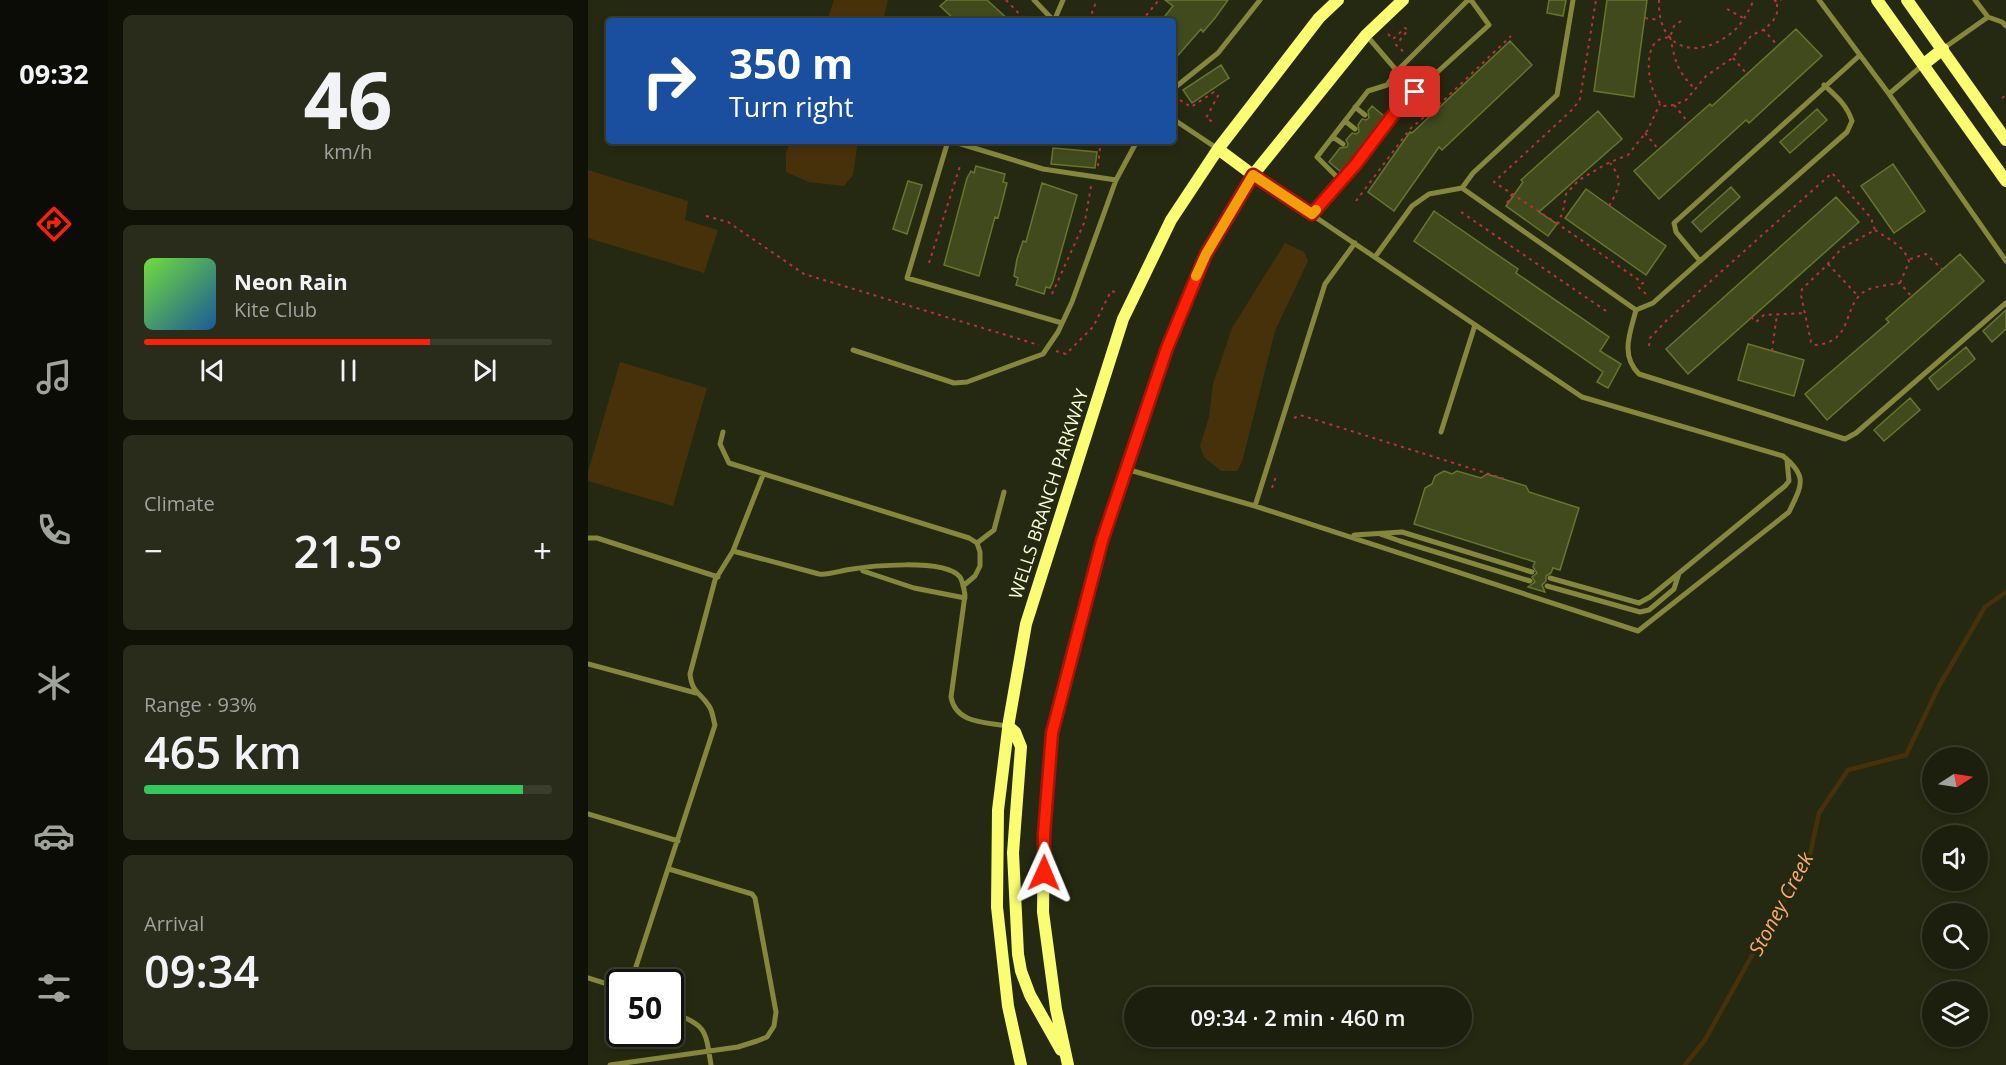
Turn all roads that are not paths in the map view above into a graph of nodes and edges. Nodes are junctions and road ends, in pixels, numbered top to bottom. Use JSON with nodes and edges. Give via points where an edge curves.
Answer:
{"nodes":[{"id":1,"x":1034,"y":0,"type":"edge"},
{"id":2,"x":1063,"y":0,"type":"edge"},
{"id":3,"x":1260,"y":0,"type":"edge"},
{"id":4,"x":1338,"y":0,"type":"edge"},
{"id":5,"x":1403,"y":0,"type":"edge"},
{"id":6,"x":1469,"y":0,"type":"edge"},
{"id":7,"x":1573,"y":0,"type":"edge"},
{"id":8,"x":1819,"y":0,"type":"edge"},
{"id":9,"x":1877,"y":0,"type":"edge"},
{"id":10,"x":1908,"y":0,"type":"edge"},
{"id":11,"x":1976,"y":0,"type":"edge"},
{"id":12,"x":1988,"y":17,"type":"junction"},
{"id":13,"x":1051,"y":18,"type":"edge"},
{"id":14,"x":1055,"y":18,"type":"edge"},
{"id":15,"x":2006,"y":26,"type":"edge"},
{"id":16,"x":1366,"y":35,"type":"junction"},
{"id":17,"x":1943,"y":49,"type":"junction"},
{"id":18,"x":1858,"y":56,"type":"junction"},
{"id":19,"x":1924,"y":64,"type":"junction"},
{"id":20,"x":1397,"y":71,"type":"junction"},
{"id":21,"x":1824,"y":85,"type":"junction"},
{"id":22,"x":1176,"y":87,"type":"edge"},
{"id":23,"x":1415,"y":92,"type":"junction"},
{"id":24,"x":1889,"y":94,"type":"junction"},
{"id":25,"x":1355,"y":107,"type":"junction"},
{"id":26,"x":1365,"y":115,"type":"dead end"},
{"id":27,"x":1176,"y":121,"type":"edge"},
{"id":28,"x":1345,"y":121,"type":"junction"},
{"id":29,"x":1355,"y":129,"type":"dead end"},
{"id":30,"x":1333,"y":136,"type":"junction"},
{"id":31,"x":2006,"y":140,"type":"edge"},
{"id":32,"x":949,"y":144,"type":"edge"},
{"id":33,"x":960,"y":144,"type":"edge"},
{"id":34,"x":1135,"y":144,"type":"edge"},
{"id":35,"x":1343,"y":144,"type":"dead end"},
{"id":36,"x":1218,"y":148,"type":"junction"},
{"id":37,"x":1253,"y":175,"type":"junction"},
{"id":38,"x":1116,"y":180,"type":"junction"},
{"id":39,"x":1341,"y":181,"type":"junction"},
{"id":40,"x":2006,"y":181,"type":"edge"},
{"id":41,"x":1462,"y":188,"type":"junction"},
{"id":42,"x":1312,"y":214,"type":"junction"},
{"id":43,"x":1355,"y":243,"type":"junction"},
{"id":44,"x":1375,"y":257,"type":"junction"},
{"id":45,"x":1700,"y":261,"type":"junction"},
{"id":46,"x":2006,"y":261,"type":"edge"},
{"id":47,"x":2006,"y":303,"type":"edge"},
{"id":48,"x":1636,"y":310,"type":"junction"},
{"id":49,"x":1062,"y":323,"type":"junction"},
{"id":50,"x":1475,"y":325,"type":"junction"},
{"id":51,"x":853,"y":350,"type":"dead end"},
{"id":52,"x":723,"y":432,"type":"dead end"},
{"id":53,"x":1441,"y":432,"type":"dead end"},
{"id":54,"x":1787,"y":459,"type":"junction"},
{"id":55,"x":1126,"y":469,"type":"junction"},
{"id":56,"x":763,"y":475,"type":"junction"},
{"id":57,"x":1004,"y":492,"type":"dead end"},
{"id":58,"x":1255,"y":506,"type":"junction"},
{"id":59,"x":1379,"y":533,"type":"junction"},
{"id":60,"x":1349,"y":536,"type":"junction"},
{"id":61,"x":588,"y":538,"type":"edge"},
{"id":62,"x":977,"y":543,"type":"junction"},
{"id":63,"x":733,"y":551,"type":"junction"},
{"id":64,"x":859,"y":569,"type":"junction"},
{"id":65,"x":1532,"y":572,"type":"dead end"},
{"id":66,"x":1679,"y":573,"type":"junction"},
{"id":67,"x":718,"y":577,"type":"junction"},
{"id":68,"x":1550,"y":578,"type":"dead end"},
{"id":69,"x":1530,"y":581,"type":"dead end"},
{"id":70,"x":963,"y":586,"type":"junction"},
{"id":71,"x":1547,"y":586,"type":"dead end"},
{"id":72,"x":965,"y":598,"type":"junction"},
{"id":73,"x":588,"y":664,"type":"edge"},
{"id":74,"x":696,"y":693,"type":"junction"},
{"id":75,"x":1008,"y":726,"type":"junction"},
{"id":76,"x":588,"y":814,"type":"edge"},
{"id":77,"x":678,"y":841,"type":"junction"},
{"id":78,"x":669,"y":869,"type":"junction"},
{"id":79,"x":635,"y":969,"type":"edge"},
{"id":80,"x":588,"y":978,"type":"edge"},
{"id":81,"x":606,"y":984,"type":"edge"},
{"id":82,"x":684,"y":1017,"type":"edge"},
{"id":83,"x":709,"y":1050,"type":"junction"},
{"id":84,"x":1067,"y":1062,"type":"edge"},
{"id":85,"x":610,"y":1065,"type":"edge"},
{"id":86,"x":711,"y":1065,"type":"edge"},
{"id":87,"x":1021,"y":1065,"type":"edge"}],
"edges":[{"from":1,"to":13,"type":"lane"},
{"from":2,"to":14,"type":"lane"},
{"from":3,"to":22,"type":"lane","via":[[1218,53]]},
{"from":4,"to":36,"type":"main road","name":"WELLS BRANCH PARKWAY","via":[[1319,18]]},
{"from":5,"to":16,"type":"main road"},
{"from":6,"to":20,"type":"lane"},
{"from":6,"to":23,"type":"lane","via":[[1489,25]]},
{"from":7,"to":41,"type":"lane","via":[[1557,95],[1473,173]]},
{"from":8,"to":18,"type":"lane"},
{"from":9,"to":19,"type":"main road"},
{"from":10,"to":17,"type":"main road"},
{"from":11,"to":12,"type":"lane"},
{"from":12,"to":15,"type":"lane"},
{"from":12,"to":17,"type":"lane"},
{"from":16,"to":20,"type":"lane"},
{"from":16,"to":37,"type":"main road"},
{"from":17,"to":19,"type":"main road"},
{"from":17,"to":31,"type":"main road"},
{"from":18,"to":21,"type":"lane"},
{"from":18,"to":24,"type":"lane"},
{"from":19,"to":24,"type":"lane"},
{"from":19,"to":40,"type":"main road"},
{"from":20,"to":23,"type":"lane"},
{"from":20,"to":25,"type":"lane","via":[[1387,85],[1368,91]]},
{"from":21,"to":45,"type":"lane","via":[[1674,223],[1676,232]]},
{"from":21,"to":45,"type":"lane","via":[[1850,114],[1852,121],[1847,132]]},
{"from":23,"to":39,"type":"lane","via":[[1380,126]]},
{"from":24,"to":46,"type":"lane"},
{"from":25,"to":26,"type":"lane"},
{"from":25,"to":28,"type":"lane"},
{"from":27,"to":36,"type":"lane"},
{"from":28,"to":29,"type":"lane"},
{"from":28,"to":30,"type":"lane"},
{"from":30,"to":35,"type":"lane"},
{"from":30,"to":39,"type":"lane","via":[[1317,157]]},
{"from":32,"to":49,"type":"lane","via":[[908,278]]},
{"from":33,"to":38,"type":"lane","via":[[1043,169]]},
{"from":34,"to":38,"type":"lane"},
{"from":36,"to":37,"type":"main road"},
{"from":36,"to":75,"type":"main road","name":"WELLS BRANCH PARKWAY","via":[[1171,220],[1123,319],[1026,624]]},
{"from":37,"to":42,"type":"lane"},
{"from":37,"to":55,"type":"main road","via":[[1206,254],[1167,348]]},
{"from":38,"to":49,"type":"lane"},
{"from":39,"to":42,"type":"lane"},
{"from":41,"to":44,"type":"lane","via":[[1429,194],[1412,206]]},
{"from":41,"to":48,"type":"lane"},
{"from":42,"to":43,"type":"lane"},
{"from":43,"to":44,"type":"lane"},
{"from":43,"to":58,"type":"lane","via":[[1325,284]]},
{"from":44,"to":50,"type":"lane"},
{"from":45,"to":48,"type":"lane","via":[[1653,303]]},
{"from":47,"to":48,"type":"lane","via":[[1845,440],[1639,374],[1631,365],[1627,346]]},
{"from":49,"to":51,"type":"lane","via":[[1043,354],[967,382],[954,383]]},
{"from":50,"to":53,"type":"lane"},
{"from":50,"to":54,"type":"lane","via":[[1582,397]]},
{"from":52,"to":56,"type":"lane","via":[[720,444],[729,464]]},
{"from":54,"to":60,"type":"lane","via":[[1796,467],[1802,486],[1789,512],[1638,631]]},
{"from":54,"to":66,"type":"lane","via":[[1789,481],[1785,486]]},
{"from":55,"to":58,"type":"lane"},
{"from":55,"to":84,"type":"main road","via":[[1102,541],[1052,733],[1043,912]]},
{"from":56,"to":62,"type":"lane","via":[[969,537]]},
{"from":56,"to":63,"type":"lane"},
{"from":57,"to":62,"type":"lane","via":[[994,530]]},
{"from":58,"to":60,"type":"lane"},
{"from":59,"to":60,"type":"lane"},
{"from":59,"to":65,"type":"lane","via":[[1402,532]]},
{"from":59,"to":69,"type":"lane"},
{"from":61,"to":67,"type":"lane"},
{"from":62,"to":70,"type":"lane","via":[[980,566]]},
{"from":63,"to":64,"type":"lane","via":[[819,574]]},
{"from":63,"to":67,"type":"lane"},
{"from":64,"to":70,"type":"lane","via":[[940,567],[959,576]]},
{"from":64,"to":72,"type":"lane","via":[[914,588]]},
{"from":66,"to":68,"type":"lane","via":[[1639,603]]},
{"from":66,"to":71,"type":"lane","via":[[1674,589],[1649,610],[1640,612]]},
{"from":67,"to":74,"type":"lane","via":[[690,674]]},
{"from":70,"to":72,"type":"lane"},
{"from":72,"to":75,"type":"lane","via":[[952,704],[961,716],[972,721]]},
{"from":73,"to":74,"type":"lane"},
{"from":74,"to":77,"type":"lane","via":[[708,705],[715,725]]},
{"from":75,"to":84,"type":"main road","via":[[1021,747],[1013,853],[1021,970],[1030,995]]},
{"from":75,"to":87,"type":"main road","name":"WELLS BRANCH PARKWAY","via":[[998,810],[997,907],[1008,1006]]},
{"from":76,"to":77,"type":"lane"},
{"from":77,"to":78,"type":"lane"},
{"from":78,"to":79,"type":"lane"},
{"from":78,"to":83,"type":"lane","via":[[752,894],[758,904],[776,1012],[774,1026],[767,1037],[757,1041]]},
{"from":80,"to":81,"type":"lane"},
{"from":82,"to":83,"type":"lane","via":[[704,1030]]},
{"from":83,"to":85,"type":"lane"},
{"from":83,"to":86,"type":"lane"}]}
